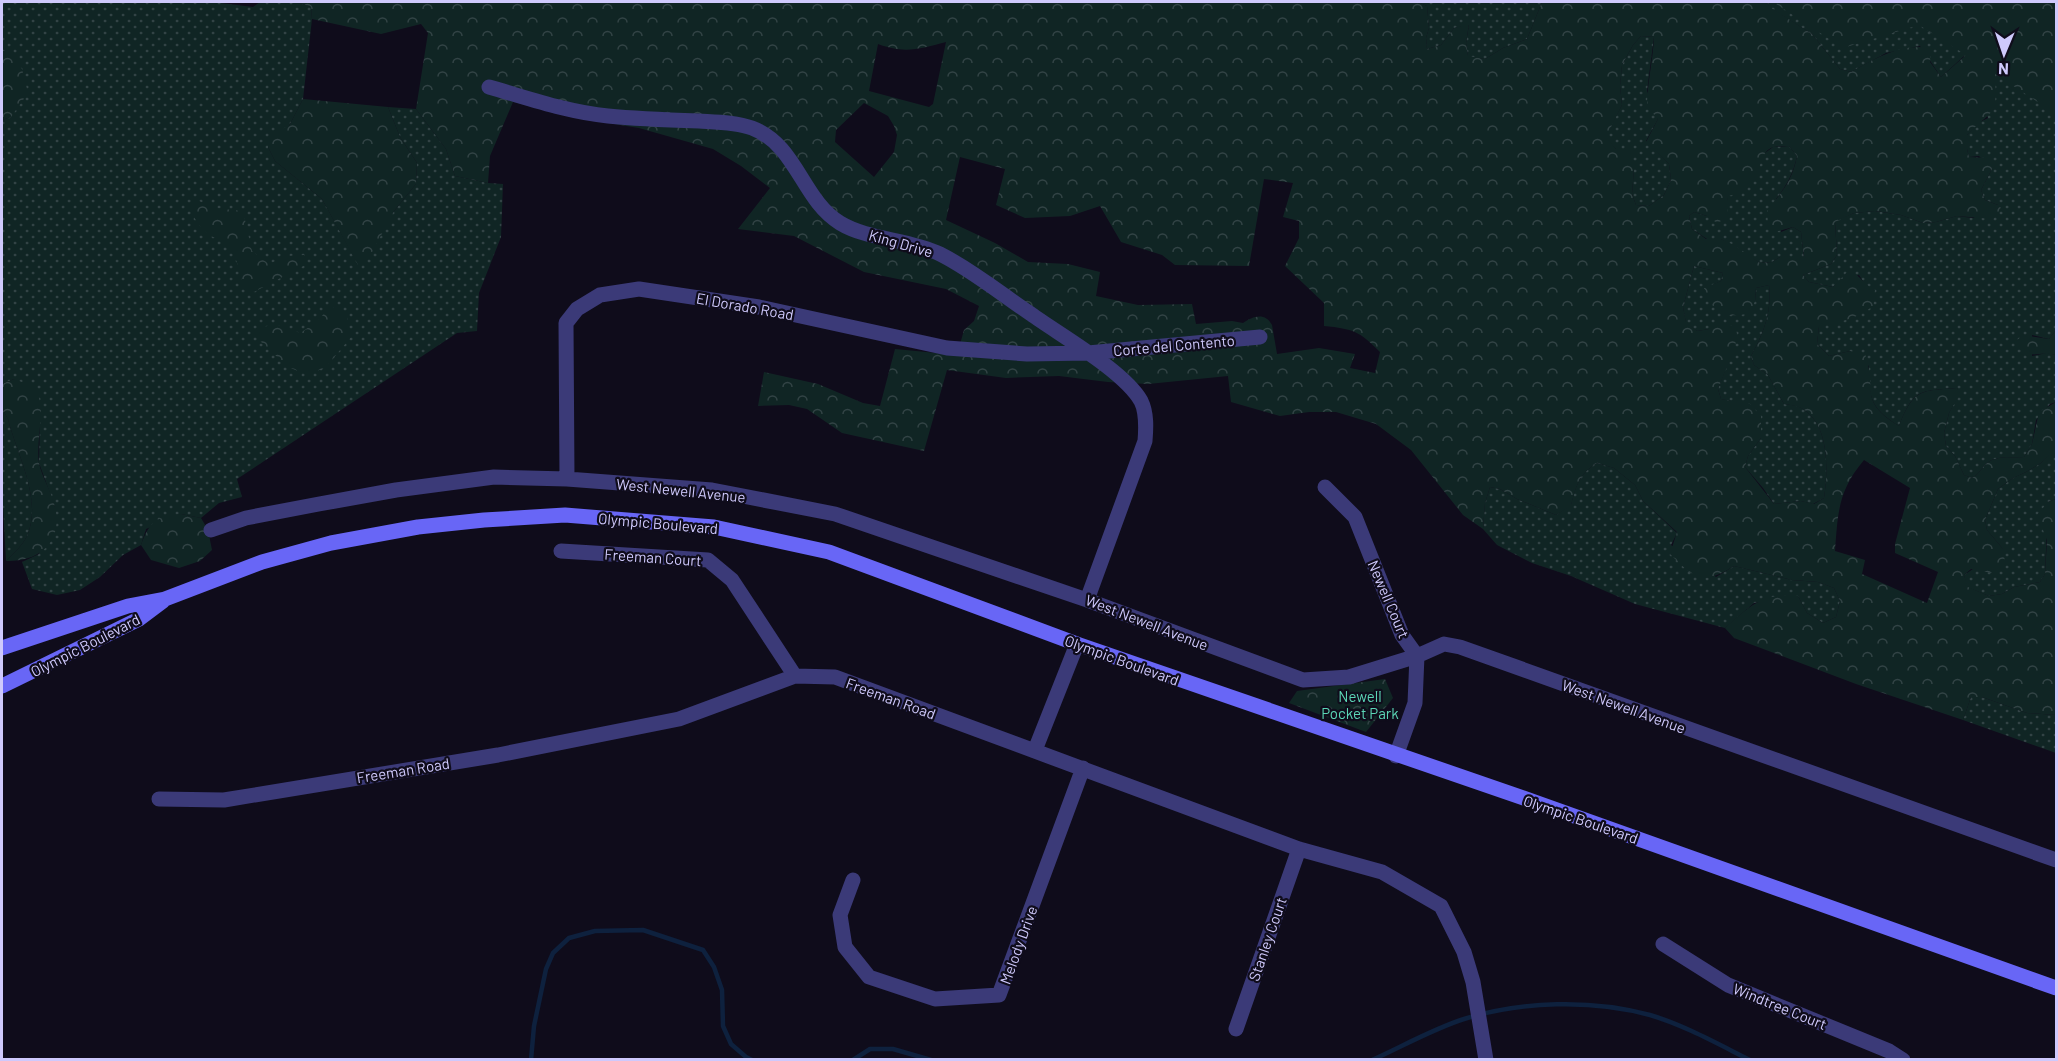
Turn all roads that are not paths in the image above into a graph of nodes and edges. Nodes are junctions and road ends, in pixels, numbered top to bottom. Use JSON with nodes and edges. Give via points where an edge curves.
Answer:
{"nodes":[{"id":1,"x":489,"y":87,"type":"dead end"},
{"id":2,"x":1260,"y":337,"type":"dead end"},
{"id":3,"x":1088,"y":353,"type":"junction"},
{"id":4,"x":567,"y":479,"type":"junction"},
{"id":5,"x":1325,"y":487,"type":"dead end"},
{"id":6,"x":211,"y":530,"type":"dead end"},
{"id":7,"x":561,"y":551,"type":"dead end"},
{"id":8,"x":165,"y":599,"type":"junction"},
{"id":9,"x":1088,"y":600,"type":"junction"},
{"id":10,"x":1077,"y":644,"type":"junction"},
{"id":11,"x":2,"y":648,"type":"edge"},
{"id":12,"x":1417,"y":656,"type":"junction"},
{"id":13,"x":795,"y":676,"type":"junction"},
{"id":14,"x":2,"y":686,"type":"edge"},
{"id":15,"x":1035,"y":750,"type":"junction"},
{"id":16,"x":1396,"y":756,"type":"junction"},
{"id":17,"x":1083,"y":768,"type":"junction"},
{"id":18,"x":159,"y":799,"type":"dead end"},
{"id":19,"x":1299,"y":849,"type":"junction"},
{"id":20,"x":2056,"y":860,"type":"edge"},
{"id":21,"x":853,"y":880,"type":"dead end"},
{"id":22,"x":1663,"y":944,"type":"dead end"},
{"id":23,"x":2056,"y":988,"type":"edge"},
{"id":24,"x":1236,"y":1029,"type":"dead end"},
{"id":25,"x":1485,"y":1055,"type":"edge"},
{"id":26,"x":1903,"y":1059,"type":"edge"}],
"edges":[{"from":1,"to":3,"type":"street","name":"King Drive","via":[[582,113],[722,122],[752,128],[772,138],[785,152],[826,212],[841,224],[940,254]]},
{"from":2,"to":3,"type":"street","name":"Corte del Contento"},
{"from":3,"to":4,"type":"street","name":"El Dorado Road","via":[[1027,354],[947,348],[748,305],[639,289],[600,295],[578,309],[566,323]]},
{"from":3,"to":9,"type":"street","name":"King Drive","via":[[1128,384],[1142,402],[1146,424],[1145,441]]},
{"from":4,"to":6,"type":"street","name":"West Newell Avenue","via":[[494,477],[396,490],[246,518]]},
{"from":4,"to":9,"type":"street","name":"West Newell Avenue","via":[[712,490],[835,513]]},
{"from":5,"to":12,"type":"street","name":"Newell Court","via":[[1355,517],[1402,635]]},
{"from":7,"to":13,"type":"street","name":"Freeman Court","via":[[708,560],[732,580]]},
{"from":8,"to":10,"type":"main road","name":"Olympic Boulevard","via":[[262,562],[331,543],[418,527],[565,515],[714,527],[829,552]]},
{"from":8,"to":11,"type":"main road","name":"Olympic Boulevard","via":[[128,606]]},
{"from":8,"to":14,"type":"main road","name":"Olympic Boulevard","via":[[139,619]]},
{"from":9,"to":12,"type":"street","name":"West Newell Avenue","via":[[1303,680],[1349,677]]},
{"from":10,"to":15,"type":"street"},
{"from":10,"to":16,"type":"main road","name":"Olympic Boulevard"},
{"from":12,"to":16,"type":"street","name":"Newell Court","via":[[1415,703]]},
{"from":12,"to":20,"type":"street","name":"West Newell Avenue","via":[[1444,644],[1460,647]]},
{"from":13,"to":15,"type":"street","name":"Freeman Road","via":[[835,677]]},
{"from":13,"to":18,"type":"street","name":"Freeman Road","via":[[679,719],[498,755],[224,800]]},
{"from":15,"to":17,"type":"street","name":"Freeman Road"},
{"from":16,"to":23,"type":"main road","name":"Olympic Boulevard"},
{"from":17,"to":19,"type":"street","name":"Freeman Road"},
{"from":17,"to":21,"type":"street","name":"Melody Drive","via":[[999,995],[935,999],[869,977],[845,947],[840,915]]},
{"from":19,"to":24,"type":"street","name":"Stanley Court"},
{"from":19,"to":25,"type":"street","name":"Freeman Road","via":[[1382,872],[1441,906],[1464,952],[1473,982]]},
{"from":22,"to":26,"type":"street","name":"Windtree Court","via":[[1728,985]]}]}
